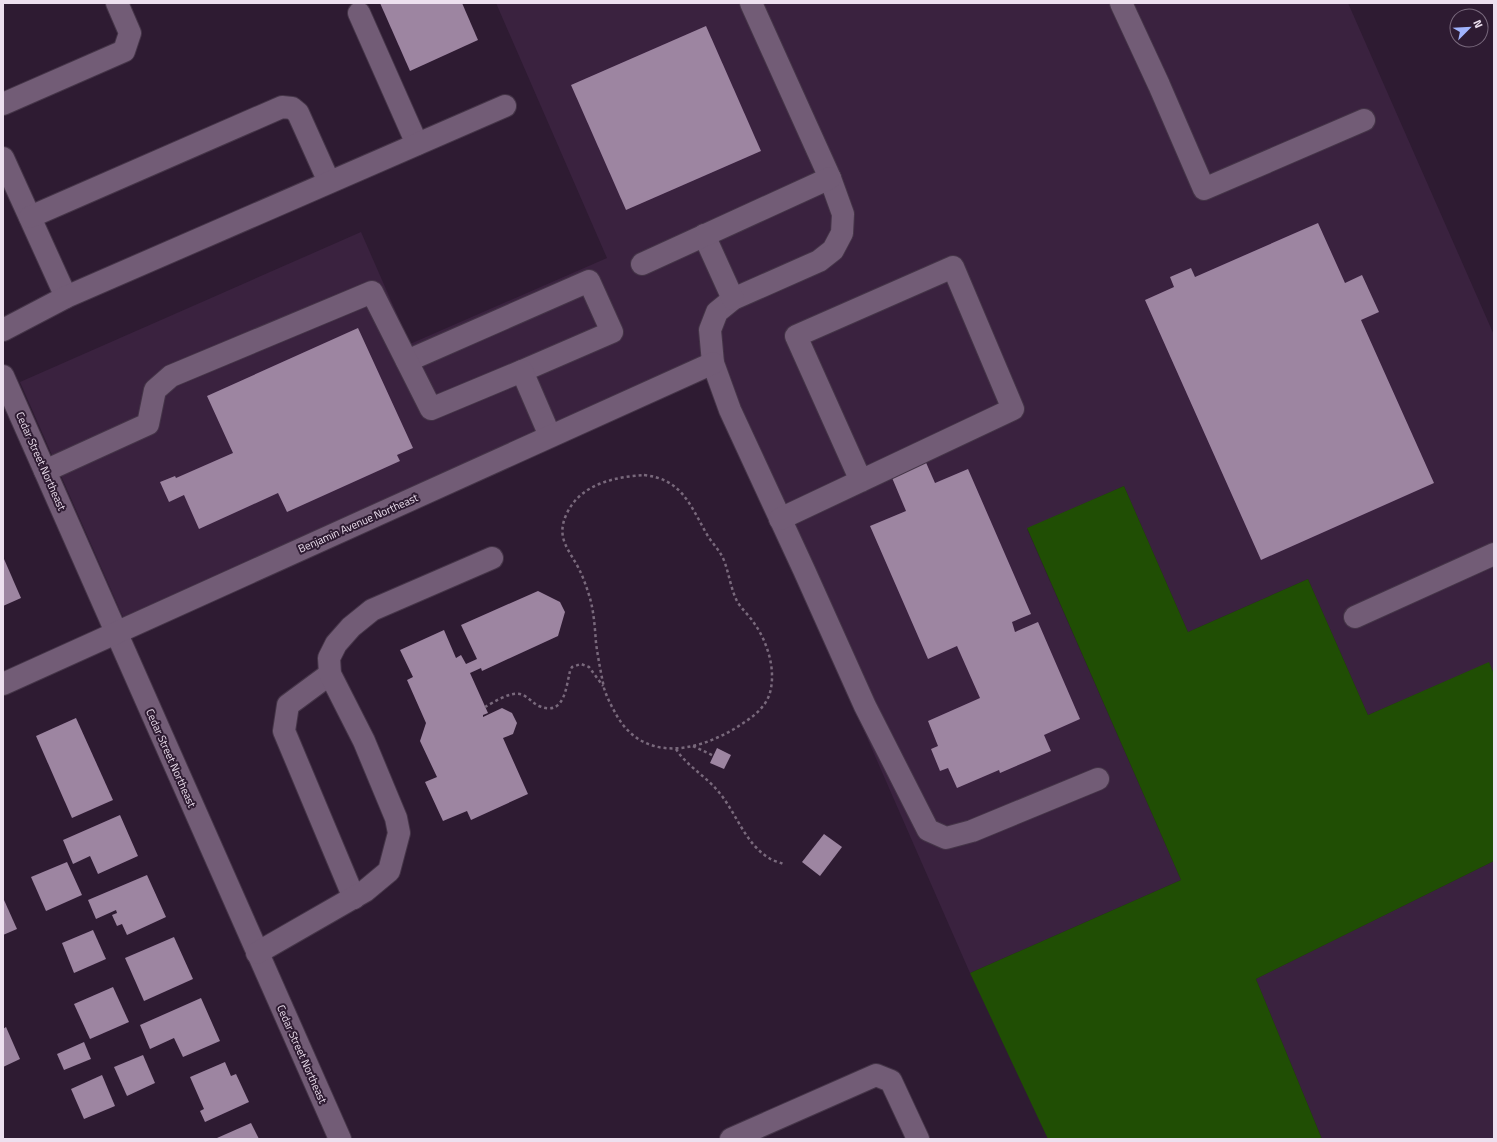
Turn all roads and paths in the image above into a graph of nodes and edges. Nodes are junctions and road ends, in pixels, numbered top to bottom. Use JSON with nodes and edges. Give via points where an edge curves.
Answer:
{"nodes":[{"id":1,"x":117,"y":3,"type":"edge"},
{"id":2,"x":751,"y":3,"type":"edge"},
{"id":3,"x":1121,"y":3,"type":"edge"},
{"id":4,"x":359,"y":13,"type":"dead end"},
{"id":5,"x":3,"y":104,"type":"edge"},
{"id":6,"x":504,"y":106,"type":"dead end"},
{"id":7,"x":1364,"y":120,"type":"dead end"},
{"id":8,"x":417,"y":144,"type":"junction"},
{"id":9,"x":3,"y":158,"type":"edge"},
{"id":10,"x":830,"y":178,"type":"junction"},
{"id":11,"x":329,"y":182,"type":"junction"},
{"id":12,"x":30,"y":217,"type":"junction"},
{"id":13,"x":704,"y":235,"type":"junction"},
{"id":14,"x":642,"y":264,"type":"dead end"},
{"id":15,"x":66,"y":297,"type":"junction"},
{"id":16,"x":733,"y":299,"type":"junction"},
{"id":17,"x":3,"y":330,"type":"edge"},
{"id":18,"x":407,"y":361,"type":"junction"},
{"id":19,"x":713,"y":363,"type":"junction"},
{"id":20,"x":522,"y":371,"type":"junction"},
{"id":21,"x":3,"y":376,"type":"edge"},
{"id":22,"x":550,"y":436,"type":"junction"},
{"id":23,"x":45,"y":471,"type":"junction"},
{"id":24,"x":861,"y":480,"type":"junction"},
{"id":25,"x":780,"y":519,"type":"junction"},
{"id":26,"x":1494,"y":554,"type":"edge"},
{"id":27,"x":492,"y":558,"type":"dead end"},
{"id":28,"x":1354,"y":617,"type":"dead end"},
{"id":29,"x":117,"y":633,"type":"junction"},
{"id":30,"x":330,"y":674,"type":"junction"},
{"id":31,"x":3,"y":684,"type":"edge"},
{"id":32,"x":604,"y":688,"type":"junction"},
{"id":33,"x":485,"y":707,"type":"dead end"},
{"id":34,"x":693,"y":746,"type":"junction"},
{"id":35,"x":676,"y":749,"type":"junction"},
{"id":36,"x":714,"y":756,"type":"dead end"},
{"id":37,"x":1098,"y":779,"type":"dead end"},
{"id":38,"x":783,"y":864,"type":"dead end"},
{"id":39,"x":354,"y":898,"type":"junction"},
{"id":40,"x":257,"y":953,"type":"junction"},
{"id":41,"x":340,"y":1139,"type":"edge"},
{"id":42,"x":731,"y":1139,"type":"edge"},
{"id":43,"x":918,"y":1139,"type":"edge"}],
"edges":[{"from":1,"to":5,"type":"street","via":[[130,33],[124,51]]},
{"from":2,"to":10,"type":"street"},
{"from":3,"to":7,"type":"street","via":[[1204,189]]},
{"from":4,"to":8,"type":"street"},
{"from":6,"to":8,"type":"street"},
{"from":8,"to":11,"type":"street"},
{"from":9,"to":12,"type":"street"},
{"from":10,"to":13,"type":"street"},
{"from":10,"to":16,"type":"street","via":[[842,214],[842,233],[833,250],[819,261]]},
{"from":11,"to":12,"type":"street","via":[[298,113],[292,108],[282,107]]},
{"from":11,"to":15,"type":"street"},
{"from":12,"to":15,"type":"street"},
{"from":13,"to":14,"type":"street"},
{"from":13,"to":16,"type":"street"},
{"from":15,"to":17,"type":"street"},
{"from":16,"to":19,"type":"street","via":[[717,312],[710,330]]},
{"from":18,"to":20,"type":"street","via":[[431,409]]},
{"from":18,"to":20,"type":"street","via":[[589,281],[612,332]]},
{"from":18,"to":23,"type":"street","via":[[372,292],[171,376],[155,390],[148,424]]},
{"from":19,"to":22,"type":"street","name":"Benjamin Avenue Northeast"},
{"from":19,"to":25,"type":"street","via":[[730,410]]},
{"from":20,"to":22,"type":"street"},
{"from":21,"to":23,"type":"street","name":"Cedar Street Northeast"},
{"from":22,"to":29,"type":"street","name":"Benjamin Avenue Northeast"},
{"from":23,"to":29,"type":"street","name":"Cedar Street Northeast"},
{"from":24,"to":24,"type":"street","via":[[1013,409],[953,267],[796,336]]},
{"from":24,"to":25,"type":"street"},
{"from":25,"to":37,"type":"street","via":[[865,706],[928,830],[946,838],[972,831]]},
{"from":26,"to":28,"type":"street"},
{"from":27,"to":30,"type":"street","via":[[372,610],[351,627],[336,644],[329,658]]},
{"from":29,"to":31,"type":"street","name":"Benjamin Avenue Northeast"},
{"from":29,"to":40,"type":"street","name":"Cedar Street Northeast"},
{"from":30,"to":39,"type":"street","via":[[364,741],[396,818],[399,833],[390,871]]},
{"from":30,"to":39,"type":"street","via":[[288,705],[284,731]]},
{"from":32,"to":33,"type":"path","via":[[589,668],[581,664],[572,667],[563,700],[556,706],[538,706],[520,694],[514,694]]},
{"from":32,"to":34,"type":"path","via":[[591,604],[580,570],[564,544],[564,521],[577,497],[594,486],[631,476],[654,476],[679,490],[720,550],[736,600],[754,623],[765,644],[772,673],[768,700],[751,718],[722,735]]},
{"from":32,"to":35,"type":"path","via":[[612,707],[627,730],[654,746]]},
{"from":34,"to":35,"type":"path"},
{"from":34,"to":36,"type":"path"},
{"from":35,"to":38,"type":"path","via":[[681,757],[726,799],[756,847],[769,859]]},
{"from":39,"to":40,"type":"street"},
{"from":40,"to":41,"type":"street","name":"Cedar Street Northeast"},
{"from":42,"to":43,"type":"street","via":[[876,1075],[891,1081]]}]}
